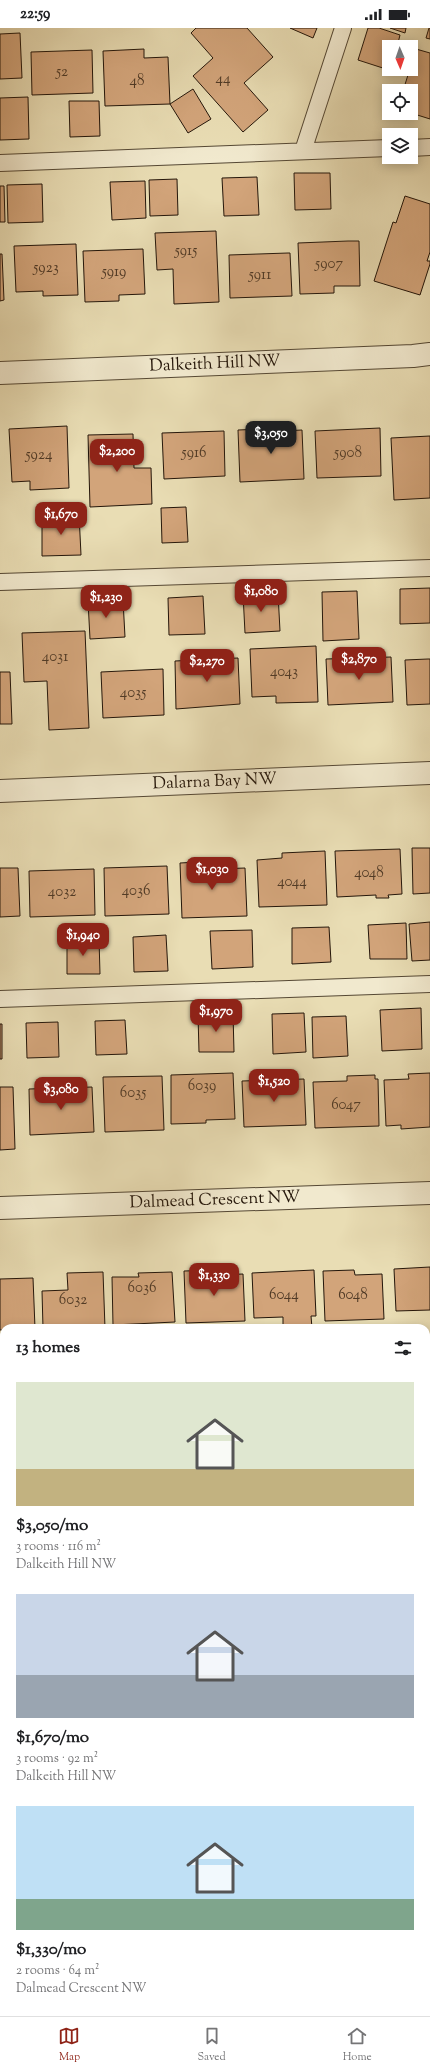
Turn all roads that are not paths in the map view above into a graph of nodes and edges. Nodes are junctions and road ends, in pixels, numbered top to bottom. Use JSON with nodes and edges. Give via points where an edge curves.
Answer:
{"nodes":[{"id":1,"x":343,"y":28,"type":"edge"},
{"id":2,"x":430,"y":147,"type":"edge"},
{"id":3,"x":382,"y":148,"type":"edge"},
{"id":4,"x":418,"y":148,"type":"edge"},
{"id":5,"x":304,"y":151,"type":"junction"},
{"id":6,"x":0,"y":163,"type":"edge"},
{"id":7,"x":430,"y":354,"type":"edge"},
{"id":8,"x":0,"y":373,"type":"edge"},
{"id":9,"x":430,"y":568,"type":"edge"},
{"id":10,"x":0,"y":582,"type":"edge"},
{"id":11,"x":430,"y":773,"type":"edge"},
{"id":12,"x":0,"y":791,"type":"edge"},
{"id":13,"x":430,"y":984,"type":"edge"},
{"id":14,"x":0,"y":999,"type":"edge"},
{"id":15,"x":430,"y":1193,"type":"edge"},
{"id":16,"x":0,"y":1208,"type":"edge"}],
"edges":[{"from":1,"to":5,"type":"lane"},
{"from":2,"to":4,"type":"lane"},
{"from":3,"to":5,"type":"lane"},
{"from":5,"to":6,"type":"lane"},
{"from":7,"to":8,"type":"street","name":"Dalkeith Hill NW"},
{"from":9,"to":10,"type":"lane"},
{"from":11,"to":12,"type":"street","name":"Dalarna Bay NW"},
{"from":13,"to":14,"type":"lane"},
{"from":15,"to":16,"type":"street","name":"Dalmead Crescent NW"}]}
